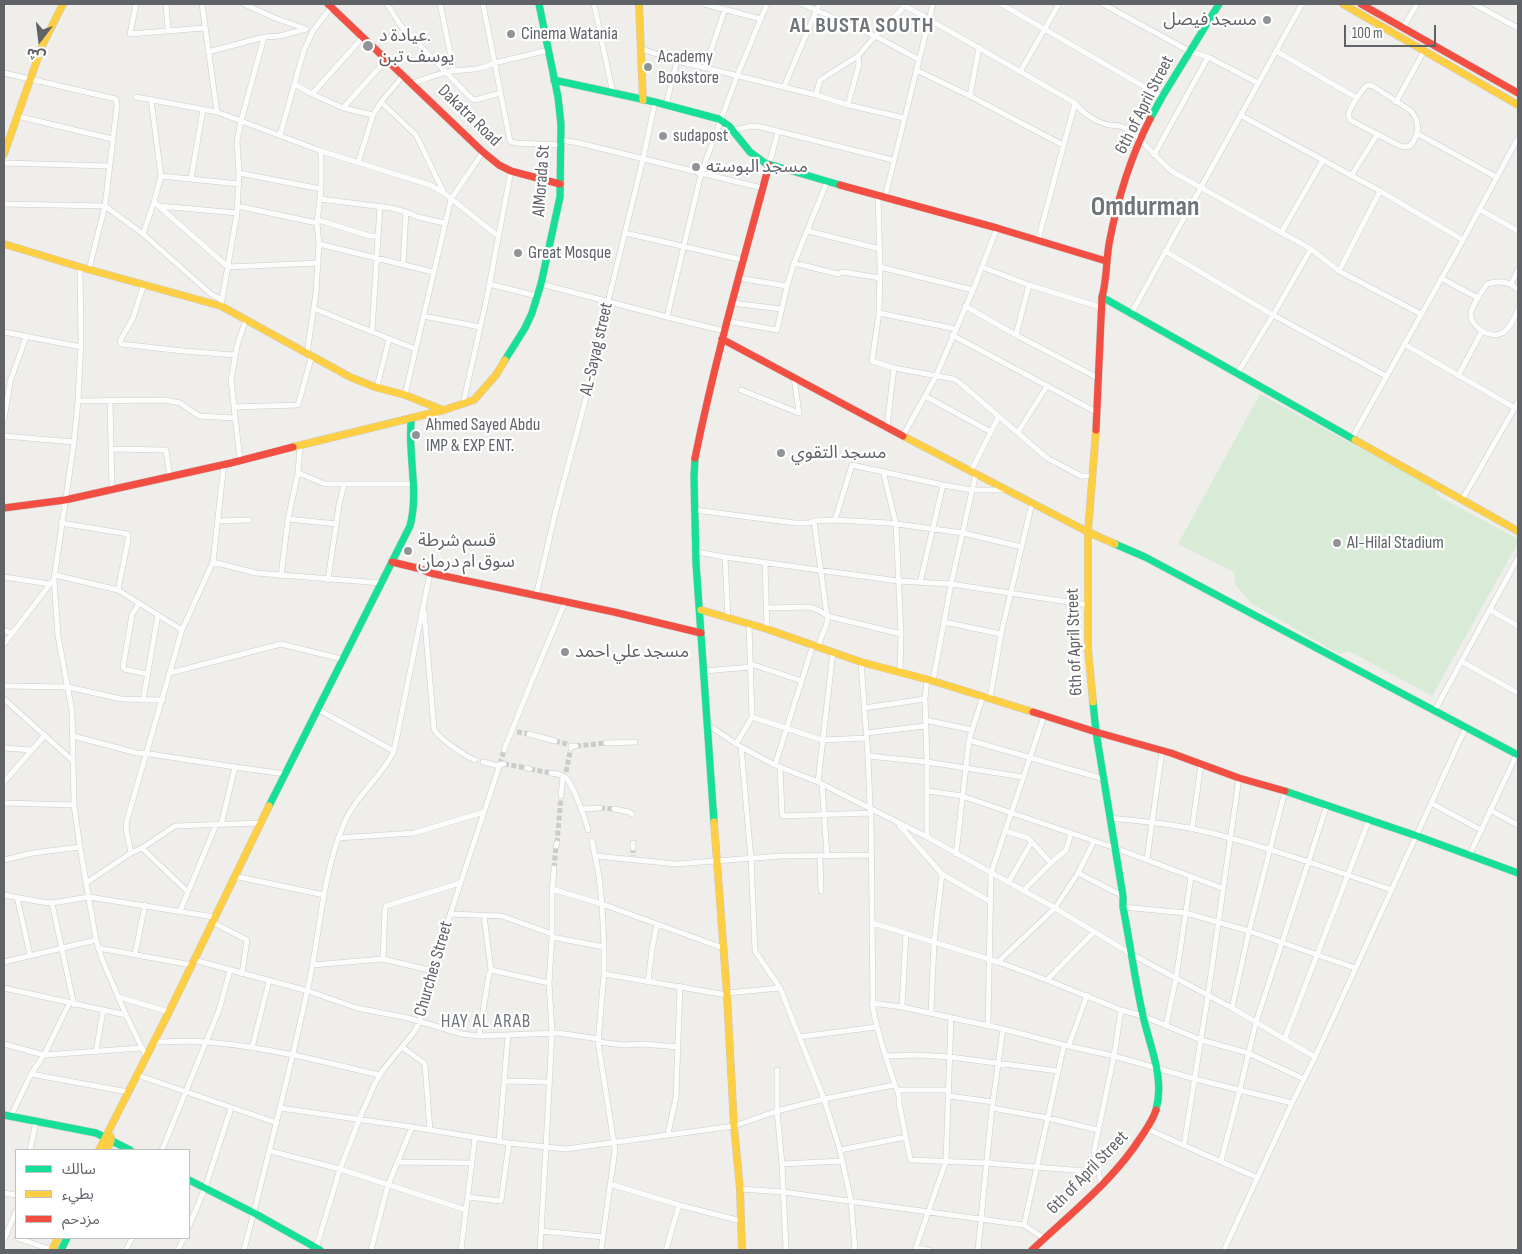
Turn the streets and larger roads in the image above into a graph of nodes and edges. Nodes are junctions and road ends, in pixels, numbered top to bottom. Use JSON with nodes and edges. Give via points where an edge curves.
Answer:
{"nodes":[{"id":1,"x":63,"y":4,"type":"edge"},
{"id":2,"x":136,"y":4,"type":"edge"},
{"id":3,"x":166,"y":4,"type":"edge"},
{"id":4,"x":202,"y":4,"type":"edge"},
{"id":5,"x":244,"y":4,"type":"edge"},
{"id":6,"x":386,"y":4,"type":"edge"},
{"id":7,"x":440,"y":4,"type":"edge"},
{"id":8,"x":483,"y":4,"type":"edge"},
{"id":9,"x":539,"y":4,"type":"edge"},
{"id":10,"x":594,"y":4,"type":"edge"},
{"id":11,"x":639,"y":4,"type":"edge"},
{"id":12,"x":704,"y":4,"type":"edge"},
{"id":13,"x":767,"y":4,"type":"edge"},
{"id":14,"x":802,"y":4,"type":"edge"},
{"id":15,"x":820,"y":4,"type":"edge"},
{"id":16,"x":933,"y":4,"type":"edge"},
{"id":17,"x":1001,"y":4,"type":"edge"},
{"id":18,"x":1059,"y":4,"type":"edge"},
{"id":19,"x":1104,"y":4,"type":"edge"},
{"id":20,"x":1302,"y":4,"type":"edge"},
{"id":21,"x":1343,"y":4,"type":"edge"},
{"id":22,"x":1361,"y":4,"type":"edge"},
{"id":23,"x":1417,"y":4,"type":"edge"},
{"id":24,"x":1474,"y":4,"type":"edge"},
{"id":25,"x":329,"y":5,"type":"edge"},
{"id":26,"x":903,"y":5,"type":"edge"},
{"id":27,"x":1216,"y":5,"type":"edge"},
{"id":28,"x":725,"y":9,"type":"junction"},
{"id":29,"x":817,"y":10,"type":"junction"},
{"id":30,"x":761,"y":19,"type":"junction"},
{"id":31,"x":929,"y":19,"type":"junction"},
{"id":32,"x":204,"y":28,"type":"junction"},
{"id":33,"x":1044,"y":28,"type":"junction"},
{"id":34,"x":1403,"y":28,"type":"junction"},
{"id":35,"x":1518,"y":28,"type":"edge"},
{"id":36,"x":306,"y":29,"type":"junction"},
{"id":37,"x":168,"y":30,"type":"junction"},
{"id":38,"x":313,"y":31,"type":"junction"},
{"id":39,"x":875,"y":36,"type":"junction"},
{"id":40,"x":264,"y":37,"type":"junction"},
{"id":41,"x":363,"y":37,"type":"junction"},
{"id":42,"x":979,"y":48,"type":"junction"},
{"id":43,"x":642,"y":49,"type":"junction"},
{"id":44,"x":549,"y":50,"type":"junction"},
{"id":45,"x":1190,"y":51,"type":"junction"},
{"id":46,"x":1276,"y":51,"type":"junction"},
{"id":47,"x":1424,"y":51,"type":"junction"},
{"id":48,"x":208,"y":52,"type":"junction"},
{"id":49,"x":858,"y":56,"type":"junction"},
{"id":50,"x":1208,"y":57,"type":"junction"},
{"id":51,"x":387,"y":59,"type":"junction"},
{"id":52,"x":918,"y":59,"type":"junction"},
{"id":53,"x":677,"y":62,"type":"junction"},
{"id":54,"x":494,"y":63,"type":"junction"},
{"id":55,"x":705,"y":68,"type":"junction"},
{"id":56,"x":916,"y":70,"type":"junction"},
{"id":57,"x":454,"y":71,"type":"junction"},
{"id":58,"x":447,"y":72,"type":"junction"},
{"id":59,"x":1020,"y":72,"type":"junction"},
{"id":60,"x":4,"y":74,"type":"edge"},
{"id":61,"x":403,"y":76,"type":"junction"},
{"id":62,"x":737,"y":76,"type":"junction"},
{"id":63,"x":31,"y":80,"type":"junction"},
{"id":64,"x":554,"y":80,"type":"junction"},
{"id":65,"x":412,"y":82,"type":"junction"},
{"id":66,"x":1258,"y":83,"type":"junction"},
{"id":67,"x":294,"y":84,"type":"junction"},
{"id":68,"x":784,"y":87,"type":"junction"},
{"id":69,"x":1518,"y":93,"type":"edge"},
{"id":70,"x":312,"y":94,"type":"junction"},
{"id":71,"x":502,"y":94,"type":"junction"},
{"id":72,"x":613,"y":94,"type":"junction"},
{"id":73,"x":816,"y":95,"type":"junction"},
{"id":74,"x":970,"y":96,"type":"junction"},
{"id":75,"x":136,"y":97,"type":"dead end"},
{"id":76,"x":1162,"y":97,"type":"junction"},
{"id":77,"x":1357,"y":98,"type":"junction"},
{"id":78,"x":151,"y":99,"type":"junction"},
{"id":79,"x":643,"y":100,"type":"junction"},
{"id":80,"x":381,"y":102,"type":"junction"},
{"id":81,"x":655,"y":102,"type":"junction"},
{"id":82,"x":1396,"y":102,"type":"junction"},
{"id":83,"x":1075,"y":103,"type":"junction"},
{"id":84,"x":1518,"y":104,"type":"edge"},
{"id":85,"x":666,"y":105,"type":"junction"},
{"id":86,"x":848,"y":105,"type":"junction"},
{"id":87,"x":342,"y":108,"type":"junction"},
{"id":88,"x":203,"y":109,"type":"junction"},
{"id":89,"x":218,"y":112,"type":"junction"},
{"id":90,"x":373,"y":115,"type":"junction"},
{"id":91,"x":1240,"y":115,"type":"junction"},
{"id":92,"x":17,"y":116,"type":"junction"},
{"id":93,"x":904,"y":118,"type":"junction"},
{"id":94,"x":722,"y":120,"type":"junction"},
{"id":95,"x":241,"y":121,"type":"junction"},
{"id":96,"x":732,"y":131,"type":"junction"},
{"id":97,"x":778,"y":131,"type":"junction"},
{"id":98,"x":1418,"y":134,"type":"junction"},
{"id":99,"x":280,"y":135,"type":"junction"},
{"id":100,"x":1377,"y":135,"type":"junction"},
{"id":101,"x":7,"y":137,"type":"edge"},
{"id":102,"x":1518,"y":138,"type":"edge"},
{"id":103,"x":112,"y":139,"type":"junction"},
{"id":104,"x":1140,"y":139,"type":"junction"},
{"id":105,"x":561,"y":142,"type":"junction"},
{"id":106,"x":1063,"y":144,"type":"junction"},
{"id":107,"x":321,"y":151,"type":"junction"},
{"id":108,"x":483,"y":152,"type":"junction"},
{"id":109,"x":4,"y":154,"type":"edge"},
{"id":110,"x":1154,"y":154,"type":"junction"},
{"id":111,"x":643,"y":159,"type":"junction"},
{"id":112,"x":894,"y":160,"type":"junction"},
{"id":113,"x":1323,"y":160,"type":"junction"},
{"id":114,"x":4,"y":162,"type":"edge"},
{"id":115,"x":358,"y":163,"type":"junction"},
{"id":116,"x":769,"y":165,"type":"junction"},
{"id":117,"x":109,"y":166,"type":"junction"},
{"id":118,"x":511,"y":171,"type":"junction"},
{"id":119,"x":239,"y":173,"type":"junction"},
{"id":120,"x":701,"y":174,"type":"junction"},
{"id":121,"x":161,"y":176,"type":"junction"},
{"id":122,"x":1351,"y":176,"type":"junction"},
{"id":123,"x":1496,"y":177,"type":"junction"},
{"id":124,"x":190,"y":179,"type":"junction"},
{"id":125,"x":827,"y":182,"type":"junction"},
{"id":126,"x":239,"y":184,"type":"junction"},
{"id":127,"x":560,"y":184,"type":"junction"},
{"id":128,"x":1200,"y":187,"type":"junction"},
{"id":129,"x":762,"y":188,"type":"junction"},
{"id":130,"x":321,"y":189,"type":"junction"},
{"id":131,"x":1380,"y":192,"type":"junction"},
{"id":132,"x":444,"y":193,"type":"junction"},
{"id":133,"x":882,"y":196,"type":"junction"},
{"id":134,"x":320,"y":199,"type":"junction"},
{"id":135,"x":451,"y":199,"type":"junction"},
{"id":136,"x":154,"y":202,"type":"junction"},
{"id":137,"x":4,"y":204,"type":"edge"},
{"id":138,"x":105,"y":206,"type":"junction"},
{"id":139,"x":160,"y":206,"type":"junction"},
{"id":140,"x":237,"y":206,"type":"junction"},
{"id":141,"x":380,"y":206,"type":"junction"},
{"id":142,"x":1479,"y":209,"type":"junction"},
{"id":143,"x":406,"y":212,"type":"junction"},
{"id":144,"x":237,"y":213,"type":"junction"},
{"id":145,"x":318,"y":221,"type":"junction"},
{"id":146,"x":444,"y":223,"type":"junction"},
{"id":147,"x":997,"y":228,"type":"junction"},
{"id":148,"x":808,"y":231,"type":"junction"},
{"id":149,"x":1518,"y":231,"type":"edge"},
{"id":150,"x":625,"y":233,"type":"junction"},
{"id":151,"x":1281,"y":233,"type":"junction"},
{"id":152,"x":143,"y":234,"type":"junction"},
{"id":153,"x":378,"y":236,"type":"junction"},
{"id":154,"x":498,"y":236,"type":"junction"},
{"id":155,"x":1038,"y":240,"type":"junction"},
{"id":156,"x":1463,"y":240,"type":"junction"},
{"id":157,"x":4,"y":244,"type":"edge"},
{"id":158,"x":319,"y":244,"type":"junction"},
{"id":159,"x":684,"y":247,"type":"junction"},
{"id":160,"x":880,"y":249,"type":"junction"},
{"id":161,"x":1311,"y":249,"type":"junction"},
{"id":162,"x":1165,"y":250,"type":"junction"},
{"id":163,"x":377,"y":258,"type":"junction"},
{"id":164,"x":743,"y":260,"type":"junction"},
{"id":165,"x":1106,"y":262,"type":"junction"},
{"id":166,"x":318,"y":263,"type":"junction"},
{"id":167,"x":794,"y":263,"type":"junction"},
{"id":168,"x":403,"y":264,"type":"junction"},
{"id":169,"x":80,"y":267,"type":"junction"},
{"id":170,"x":228,"y":267,"type":"junction"},
{"id":171,"x":880,"y":267,"type":"junction"},
{"id":172,"x":982,"y":268,"type":"junction"},
{"id":173,"x":90,"y":269,"type":"junction"},
{"id":174,"x":1518,"y":270,"type":"edge"},
{"id":175,"x":1339,"y":271,"type":"junction"},
{"id":176,"x":433,"y":272,"type":"junction"},
{"id":177,"x":738,"y":278,"type":"junction"},
{"id":178,"x":880,"y":278,"type":"junction"},
{"id":179,"x":1441,"y":278,"type":"junction"},
{"id":180,"x":144,"y":284,"type":"junction"},
{"id":181,"x":490,"y":284,"type":"junction"},
{"id":182,"x":541,"y":284,"type":"junction"},
{"id":183,"x":1511,"y":284,"type":"junction"},
{"id":184,"x":1029,"y":285,"type":"junction"},
{"id":185,"x":787,"y":286,"type":"junction"},
{"id":186,"x":973,"y":290,"type":"junction"},
{"id":187,"x":1518,"y":290,"type":"edge"},
{"id":188,"x":537,"y":296,"type":"junction"},
{"id":189,"x":1102,"y":298,"type":"junction"},
{"id":190,"x":1478,"y":298,"type":"junction"},
{"id":191,"x":608,"y":302,"type":"junction"},
{"id":192,"x":221,"y":303,"type":"junction"},
{"id":193,"x":732,"y":303,"type":"junction"},
{"id":194,"x":966,"y":306,"type":"junction"},
{"id":195,"x":1103,"y":308,"type":"junction"},
{"id":196,"x":315,"y":309,"type":"junction"},
{"id":197,"x":782,"y":309,"type":"junction"},
{"id":198,"x":1518,"y":309,"type":"edge"},
{"id":199,"x":879,"y":313,"type":"junction"},
{"id":200,"x":1131,"y":314,"type":"junction"},
{"id":201,"x":1421,"y":314,"type":"junction"},
{"id":202,"x":1273,"y":315,"type":"junction"},
{"id":203,"x":423,"y":316,"type":"junction"},
{"id":204,"x":667,"y":317,"type":"junction"},
{"id":205,"x":246,"y":319,"type":"junction"},
{"id":206,"x":1516,"y":319,"type":"edge"},
{"id":207,"x":727,"y":321,"type":"junction"},
{"id":208,"x":480,"y":327,"type":"junction"},
{"id":209,"x":956,"y":329,"type":"junction"},
{"id":210,"x":724,"y":331,"type":"junction"},
{"id":211,"x":1482,"y":331,"type":"junction"},
{"id":212,"x":4,"y":332,"type":"edge"},
{"id":213,"x":372,"y":332,"type":"junction"},
{"id":214,"x":1016,"y":335,"type":"junction"},
{"id":215,"x":952,"y":336,"type":"junction"},
{"id":216,"x":26,"y":337,"type":"junction"},
{"id":217,"x":389,"y":339,"type":"junction"},
{"id":218,"x":722,"y":339,"type":"junction"},
{"id":219,"x":1404,"y":344,"type":"junction"},
{"id":220,"x":80,"y":346,"type":"junction"},
{"id":221,"x":415,"y":349,"type":"junction"},
{"id":222,"x":310,"y":354,"type":"junction"},
{"id":223,"x":235,"y":355,"type":"junction"},
{"id":224,"x":894,"y":368,"type":"junction"},
{"id":225,"x":1237,"y":374,"type":"junction"},
{"id":226,"x":936,"y":376,"type":"junction"},
{"id":227,"x":1386,"y":376,"type":"junction"},
{"id":228,"x":1458,"y":376,"type":"junction"},
{"id":229,"x":794,"y":377,"type":"junction"},
{"id":230,"x":1098,"y":378,"type":"junction"},
{"id":231,"x":1047,"y":386,"type":"junction"},
{"id":232,"x":377,"y":387,"type":"junction"},
{"id":233,"x":6,"y":390,"type":"edge"},
{"id":234,"x":741,"y":390,"type":"dead end"},
{"id":235,"x":405,"y":395,"type":"junction"},
{"id":236,"x":925,"y":396,"type":"junction"},
{"id":237,"x":78,"y":400,"type":"junction"},
{"id":238,"x":110,"y":400,"type":"junction"},
{"id":239,"x":463,"y":404,"type":"junction"},
{"id":240,"x":1517,"y":405,"type":"edge"},
{"id":241,"x":234,"y":407,"type":"junction"},
{"id":242,"x":444,"y":410,"type":"junction"},
{"id":243,"x":1096,"y":412,"type":"junction"},
{"id":244,"x":999,"y":416,"type":"junction"},
{"id":245,"x":235,"y":418,"type":"junction"},
{"id":246,"x":4,"y":419,"type":"edge"},
{"id":247,"x":411,"y":419,"type":"junction"},
{"id":248,"x":887,"y":427,"type":"junction"},
{"id":249,"x":991,"y":432,"type":"junction"},
{"id":250,"x":1018,"y":432,"type":"junction"},
{"id":251,"x":4,"y":436,"type":"edge"},
{"id":252,"x":903,"y":436,"type":"junction"},
{"id":253,"x":1352,"y":438,"type":"junction"},
{"id":254,"x":74,"y":442,"type":"junction"},
{"id":255,"x":300,"y":446,"type":"junction"},
{"id":256,"x":111,"y":449,"type":"junction"},
{"id":257,"x":240,"y":460,"type":"junction"},
{"id":258,"x":224,"y":464,"type":"junction"},
{"id":259,"x":883,"y":471,"type":"junction"},
{"id":260,"x":974,"y":472,"type":"junction"},
{"id":261,"x":298,"y":473,"type":"junction"},
{"id":262,"x":1093,"y":476,"type":"junction"},
{"id":263,"x":170,"y":477,"type":"junction"},
{"id":264,"x":414,"y":484,"type":"junction"},
{"id":265,"x":344,"y":485,"type":"junction"},
{"id":266,"x":943,"y":485,"type":"junction"},
{"id":267,"x":112,"y":490,"type":"junction"},
{"id":268,"x":972,"y":490,"type":"junction"},
{"id":269,"x":1008,"y":490,"type":"junction"},
{"id":270,"x":65,"y":500,"type":"junction"},
{"id":271,"x":1462,"y":500,"type":"junction"},
{"id":272,"x":1032,"y":503,"type":"junction"},
{"id":273,"x":4,"y":508,"type":"edge"},
{"id":274,"x":696,"y":510,"type":"junction"},
{"id":275,"x":288,"y":519,"type":"junction"},
{"id":276,"x":218,"y":520,"type":"junction"},
{"id":277,"x":248,"y":520,"type":"dead end"},
{"id":278,"x":835,"y":520,"type":"junction"},
{"id":279,"x":814,"y":521,"type":"junction"},
{"id":280,"x":61,"y":523,"type":"junction"},
{"id":281,"x":337,"y":524,"type":"junction"},
{"id":282,"x":896,"y":524,"type":"junction"},
{"id":283,"x":933,"y":529,"type":"junction"},
{"id":284,"x":1518,"y":531,"type":"edge"},
{"id":285,"x":1088,"y":532,"type":"junction"},
{"id":286,"x":963,"y":533,"type":"junction"},
{"id":287,"x":1022,"y":547,"type":"junction"},
{"id":288,"x":696,"y":552,"type":"junction"},
{"id":289,"x":725,"y":557,"type":"junction"},
{"id":290,"x":1518,"y":558,"type":"edge"},
{"id":291,"x":214,"y":562,"type":"junction"},
{"id":292,"x":392,"y":562,"type":"junction"},
{"id":293,"x":765,"y":563,"type":"junction"},
{"id":294,"x":821,"y":571,"type":"junction"},
{"id":295,"x":430,"y":573,"type":"junction"},
{"id":296,"x":281,"y":576,"type":"junction"},
{"id":297,"x":4,"y":577,"type":"edge"},
{"id":298,"x":54,"y":577,"type":"junction"},
{"id":299,"x":328,"y":580,"type":"junction"},
{"id":300,"x":898,"y":581,"type":"junction"},
{"id":301,"x":380,"y":583,"type":"junction"},
{"id":302,"x":920,"y":583,"type":"junction"},
{"id":303,"x":50,"y":584,"type":"junction"},
{"id":304,"x":951,"y":584,"type":"junction"},
{"id":305,"x":118,"y":590,"type":"junction"},
{"id":306,"x":1011,"y":594,"type":"junction"},
{"id":307,"x":536,"y":596,"type":"junction"},
{"id":308,"x":565,"y":602,"type":"junction"},
{"id":309,"x":139,"y":603,"type":"junction"},
{"id":310,"x":424,"y":603,"type":"junction"},
{"id":311,"x":1088,"y":605,"type":"junction"},
{"id":312,"x":766,"y":608,"type":"junction"},
{"id":313,"x":701,"y":610,"type":"junction"},
{"id":314,"x":1490,"y":610,"type":"junction"},
{"id":315,"x":158,"y":615,"type":"junction"},
{"id":316,"x":827,"y":616,"type":"junction"},
{"id":317,"x":728,"y":618,"type":"junction"},
{"id":318,"x":944,"y":622,"type":"junction"},
{"id":319,"x":748,"y":624,"type":"junction"},
{"id":320,"x":1518,"y":626,"type":"edge"},
{"id":321,"x":182,"y":630,"type":"junction"},
{"id":322,"x":767,"y":630,"type":"junction"},
{"id":323,"x":4,"y":631,"type":"edge"},
{"id":324,"x":12,"y":633,"type":"junction"},
{"id":325,"x":701,"y":633,"type":"junction"},
{"id":326,"x":901,"y":634,"type":"junction"},
{"id":327,"x":1001,"y":634,"type":"junction"},
{"id":328,"x":4,"y":644,"type":"edge"},
{"id":329,"x":815,"y":646,"type":"junction"},
{"id":330,"x":833,"y":652,"type":"junction"},
{"id":331,"x":342,"y":659,"type":"junction"},
{"id":332,"x":1461,"y":661,"type":"junction"},
{"id":333,"x":861,"y":662,"type":"junction"},
{"id":334,"x":751,"y":666,"type":"junction"},
{"id":335,"x":704,"y":671,"type":"junction"},
{"id":336,"x":900,"y":672,"type":"junction"},
{"id":337,"x":148,"y":674,"type":"junction"},
{"id":338,"x":170,"y":674,"type":"junction"},
{"id":339,"x":930,"y":680,"type":"junction"},
{"id":340,"x":802,"y":681,"type":"junction"},
{"id":341,"x":4,"y":686,"type":"edge"},
{"id":342,"x":68,"y":687,"type":"junction"},
{"id":343,"x":1518,"y":693,"type":"edge"},
{"id":344,"x":983,"y":696,"type":"junction"},
{"id":345,"x":990,"y":698,"type":"junction"},
{"id":346,"x":4,"y":699,"type":"edge"},
{"id":347,"x":924,"y":699,"type":"junction"},
{"id":348,"x":143,"y":700,"type":"junction"},
{"id":349,"x":163,"y":700,"type":"junction"},
{"id":350,"x":864,"y":708,"type":"junction"},
{"id":351,"x":318,"y":709,"type":"junction"},
{"id":352,"x":1435,"y":710,"type":"junction"},
{"id":353,"x":1044,"y":716,"type":"junction"},
{"id":354,"x":752,"y":717,"type":"junction"},
{"id":355,"x":925,"y":723,"type":"junction"},
{"id":356,"x":708,"y":725,"type":"junction"},
{"id":357,"x":1466,"y":727,"type":"junction"},
{"id":358,"x":786,"y":729,"type":"junction"},
{"id":359,"x":972,"y":730,"type":"junction"},
{"id":360,"x":1096,"y":732,"type":"junction"},
{"id":361,"x":529,"y":734,"type":"tunnel mouth"},
{"id":362,"x":45,"y":735,"type":"junction"},
{"id":363,"x":867,"y":735,"type":"junction"},
{"id":364,"x":73,"y":736,"type":"junction"},
{"id":365,"x":555,"y":740,"type":"tunnel mouth"},
{"id":366,"x":822,"y":740,"type":"junction"},
{"id":367,"x":969,"y":740,"type":"junction"},
{"id":368,"x":635,"y":742,"type":"dead end"},
{"id":369,"x":606,"y":744,"type":"tunnel mouth"},
{"id":370,"x":738,"y":746,"type":"junction"},
{"id":371,"x":4,"y":748,"type":"edge"},
{"id":372,"x":32,"y":750,"type":"junction"},
{"id":373,"x":504,"y":750,"type":"tunnel mouth"},
{"id":374,"x":394,"y":751,"type":"junction"},
{"id":375,"x":1162,"y":751,"type":"junction"},
{"id":376,"x":146,"y":754,"type":"junction"},
{"id":377,"x":1517,"y":754,"type":"edge"},
{"id":378,"x":868,"y":756,"type":"junction"},
{"id":379,"x":1029,"y":758,"type":"junction"},
{"id":380,"x":72,"y":760,"type":"junction"},
{"id":381,"x":475,"y":760,"type":"dead end"},
{"id":382,"x":483,"y":762,"type":"dead end"},
{"id":383,"x":927,"y":762,"type":"junction"},
{"id":384,"x":1200,"y":764,"type":"junction"},
{"id":385,"x":777,"y":766,"type":"junction"},
{"id":386,"x":235,"y":768,"type":"junction"},
{"id":387,"x":965,"y":768,"type":"junction"},
{"id":388,"x":551,"y":773,"type":"tunnel mouth"},
{"id":389,"x":285,"y":774,"type":"junction"},
{"id":390,"x":565,"y":775,"type":"junction"},
{"id":391,"x":1023,"y":777,"type":"junction"},
{"id":392,"x":1239,"y":778,"type":"junction"},
{"id":393,"x":1104,"y":779,"type":"junction"},
{"id":394,"x":4,"y":782,"type":"edge"},
{"id":395,"x":820,"y":783,"type":"junction"},
{"id":396,"x":928,"y":791,"type":"junction"},
{"id":397,"x":1285,"y":791,"type":"junction"},
{"id":398,"x":561,"y":796,"type":"tunnel mouth"},
{"id":399,"x":962,"y":796,"type":"junction"},
{"id":400,"x":4,"y":803,"type":"edge"},
{"id":401,"x":1431,"y":803,"type":"junction"},
{"id":402,"x":74,"y":805,"type":"junction"},
{"id":403,"x":1326,"y":805,"type":"junction"},
{"id":404,"x":870,"y":807,"type":"junction"},
{"id":405,"x":600,"y":808,"type":"tunnel mouth"},
{"id":406,"x":581,"y":809,"type":"junction"},
{"id":407,"x":614,"y":809,"type":"tunnel mouth"},
{"id":408,"x":1490,"y":810,"type":"junction"},
{"id":409,"x":484,"y":812,"type":"junction"},
{"id":410,"x":871,"y":813,"type":"junction"},
{"id":411,"x":1011,"y":813,"type":"junction"},
{"id":412,"x":632,"y":814,"type":"dead end"},
{"id":413,"x":825,"y":814,"type":"junction"},
{"id":414,"x":1110,"y":818,"type":"junction"},
{"id":415,"x":893,"y":820,"type":"junction"},
{"id":416,"x":1369,"y":820,"type":"junction"},
{"id":417,"x":261,"y":823,"type":"junction"},
{"id":418,"x":1152,"y":823,"type":"junction"},
{"id":419,"x":218,"y":825,"type":"junction"},
{"id":420,"x":1518,"y":825,"type":"edge"},
{"id":421,"x":1192,"y":829,"type":"junction"},
{"id":422,"x":588,"y":830,"type":"dead end"},
{"id":423,"x":1481,"y":830,"type":"junction"},
{"id":424,"x":1005,"y":831,"type":"junction"},
{"id":425,"x":1071,"y":833,"type":"junction"},
{"id":426,"x":1417,"y":836,"type":"junction"},
{"id":427,"x":927,"y":837,"type":"junction"},
{"id":428,"x":338,"y":838,"type":"junction"},
{"id":429,"x":1230,"y":838,"type":"junction"},
{"id":430,"x":1094,"y":841,"type":"junction"},
{"id":431,"x":592,"y":842,"type":"dead end"},
{"id":432,"x":1031,"y":843,"type":"junction"},
{"id":433,"x":80,"y":847,"type":"junction"},
{"id":434,"x":142,"y":848,"type":"junction"},
{"id":435,"x":1115,"y":848,"type":"junction"},
{"id":436,"x":1270,"y":849,"type":"junction"},
{"id":437,"x":131,"y":853,"type":"junction"},
{"id":438,"x":956,"y":854,"type":"junction"},
{"id":439,"x":820,"y":855,"type":"junction"},
{"id":440,"x":827,"y":855,"type":"junction"},
{"id":441,"x":872,"y":855,"type":"junction"},
{"id":442,"x":596,"y":856,"type":"junction"},
{"id":443,"x":1469,"y":856,"type":"junction"},
{"id":444,"x":751,"y":858,"type":"junction"},
{"id":445,"x":4,"y":860,"type":"edge"},
{"id":446,"x":1147,"y":860,"type":"junction"},
{"id":447,"x":716,"y":861,"type":"junction"},
{"id":448,"x":1307,"y":862,"type":"junction"},
{"id":449,"x":1051,"y":863,"type":"junction"},
{"id":450,"x":554,"y":868,"type":"tunnel mouth"},
{"id":451,"x":991,"y":873,"type":"junction"},
{"id":452,"x":1078,"y":873,"type":"junction"},
{"id":453,"x":1518,"y":873,"type":"edge"},
{"id":454,"x":942,"y":874,"type":"junction"},
{"id":455,"x":1348,"y":875,"type":"junction"},
{"id":456,"x":234,"y":876,"type":"junction"},
{"id":457,"x":1191,"y":877,"type":"junction"},
{"id":458,"x":86,"y":883,"type":"junction"},
{"id":459,"x":460,"y":883,"type":"junction"},
{"id":460,"x":1008,"y":883,"type":"junction"},
{"id":461,"x":1222,"y":888,"type":"junction"},
{"id":462,"x":552,"y":889,"type":"junction"},
{"id":463,"x":1392,"y":890,"type":"junction"},
{"id":464,"x":187,"y":891,"type":"junction"},
{"id":465,"x":821,"y":891,"type":"dead end"},
{"id":466,"x":1023,"y":891,"type":"junction"},
{"id":467,"x":4,"y":895,"type":"edge"},
{"id":468,"x":324,"y":895,"type":"junction"},
{"id":469,"x":89,"y":896,"type":"junction"},
{"id":470,"x":1123,"y":896,"type":"junction"},
{"id":471,"x":17,"y":898,"type":"junction"},
{"id":472,"x":991,"y":902,"type":"junction"},
{"id":473,"x":52,"y":903,"type":"junction"},
{"id":474,"x":602,"y":904,"type":"junction"},
{"id":475,"x":146,"y":905,"type":"junction"},
{"id":476,"x":1123,"y":907,"type":"junction"},
{"id":477,"x":1056,"y":908,"type":"junction"},
{"id":478,"x":180,"y":911,"type":"junction"},
{"id":479,"x":1186,"y":913,"type":"junction"},
{"id":480,"x":450,"y":914,"type":"junction"},
{"id":481,"x":484,"y":916,"type":"junction"},
{"id":482,"x":213,"y":920,"type":"junction"},
{"id":483,"x":1218,"y":922,"type":"junction"},
{"id":484,"x":873,"y":923,"type":"junction"},
{"id":485,"x":657,"y":924,"type":"junction"},
{"id":486,"x":1249,"y":931,"type":"junction"},
{"id":487,"x":1094,"y":932,"type":"junction"},
{"id":488,"x":906,"y":933,"type":"junction"},
{"id":489,"x":552,"y":935,"type":"junction"},
{"id":490,"x":96,"y":940,"type":"junction"},
{"id":491,"x":1281,"y":942,"type":"junction"},
{"id":492,"x":934,"y":943,"type":"junction"},
{"id":493,"x":604,"y":947,"type":"junction"},
{"id":494,"x":62,"y":948,"type":"junction"},
{"id":495,"x":98,"y":948,"type":"junction"},
{"id":496,"x":722,"y":948,"type":"junction"},
{"id":497,"x":135,"y":954,"type":"junction"},
{"id":498,"x":1131,"y":954,"type":"junction"},
{"id":499,"x":1317,"y":954,"type":"junction"},
{"id":500,"x":30,"y":955,"type":"junction"},
{"id":501,"x":382,"y":959,"type":"junction"},
{"id":502,"x":989,"y":960,"type":"junction"},
{"id":503,"x":4,"y":962,"type":"edge"},
{"id":504,"x":998,"y":962,"type":"junction"},
{"id":505,"x":193,"y":963,"type":"junction"},
{"id":506,"x":312,"y":965,"type":"junction"},
{"id":507,"x":1355,"y":968,"type":"junction"},
{"id":508,"x":491,"y":970,"type":"junction"},
{"id":509,"x":230,"y":971,"type":"junction"},
{"id":510,"x":433,"y":972,"type":"junction"},
{"id":511,"x":242,"y":974,"type":"junction"},
{"id":512,"x":604,"y":974,"type":"junction"},
{"id":513,"x":1176,"y":978,"type":"junction"},
{"id":514,"x":1047,"y":980,"type":"junction"},
{"id":515,"x":269,"y":981,"type":"junction"},
{"id":516,"x":648,"y":982,"type":"junction"},
{"id":517,"x":550,"y":983,"type":"junction"},
{"id":518,"x":680,"y":986,"type":"junction"},
{"id":519,"x":4,"y":988,"type":"edge"},
{"id":520,"x":780,"y":988,"type":"junction"},
{"id":521,"x":308,"y":991,"type":"junction"},
{"id":522,"x":727,"y":994,"type":"junction"},
{"id":523,"x":1087,"y":995,"type":"junction"},
{"id":524,"x":1208,"y":995,"type":"junction"},
{"id":525,"x":119,"y":997,"type":"junction"},
{"id":526,"x":872,"y":1003,"type":"junction"},
{"id":527,"x":72,"y":1004,"type":"junction"},
{"id":528,"x":902,"y":1007,"type":"junction"},
{"id":529,"x":1232,"y":1008,"type":"junction"},
{"id":530,"x":1121,"y":1010,"type":"junction"},
{"id":531,"x":104,"y":1011,"type":"junction"},
{"id":532,"x":169,"y":1012,"type":"junction"},
{"id":533,"x":931,"y":1013,"type":"junction"},
{"id":534,"x":126,"y":1015,"type":"junction"},
{"id":535,"x":1143,"y":1016,"type":"junction"},
{"id":536,"x":951,"y":1017,"type":"junction"},
{"id":537,"x":420,"y":1021,"type":"junction"},
{"id":538,"x":1256,"y":1022,"type":"junction"},
{"id":539,"x":988,"y":1025,"type":"junction"},
{"id":540,"x":1166,"y":1026,"type":"junction"},
{"id":541,"x":876,"y":1027,"type":"junction"},
{"id":542,"x":1003,"y":1029,"type":"junction"},
{"id":543,"x":552,"y":1032,"type":"junction"},
{"id":544,"x":508,"y":1035,"type":"junction"},
{"id":545,"x":479,"y":1036,"type":"junction"},
{"id":546,"x":799,"y":1037,"type":"junction"},
{"id":547,"x":1284,"y":1038,"type":"junction"},
{"id":548,"x":599,"y":1040,"type":"junction"},
{"id":549,"x":1200,"y":1040,"type":"junction"},
{"id":550,"x":154,"y":1042,"type":"junction"},
{"id":551,"x":206,"y":1042,"type":"junction"},
{"id":552,"x":4,"y":1044,"type":"edge"},
{"id":553,"x":1066,"y":1045,"type":"junction"},
{"id":554,"x":678,"y":1046,"type":"junction"},
{"id":555,"x":141,"y":1048,"type":"junction"},
{"id":556,"x":252,"y":1048,"type":"junction"},
{"id":557,"x":402,"y":1048,"type":"junction"},
{"id":558,"x":96,"y":1052,"type":"junction"},
{"id":559,"x":1248,"y":1053,"type":"junction"},
{"id":560,"x":292,"y":1054,"type":"junction"},
{"id":561,"x":44,"y":1055,"type":"junction"},
{"id":562,"x":146,"y":1056,"type":"junction"},
{"id":563,"x":885,"y":1056,"type":"junction"},
{"id":564,"x":1114,"y":1056,"type":"junction"},
{"id":565,"x":1315,"y":1056,"type":"junction"},
{"id":566,"x":950,"y":1057,"type":"junction"},
{"id":567,"x":998,"y":1064,"type":"junction"},
{"id":568,"x":1157,"y":1068,"type":"junction"},
{"id":569,"x":777,"y":1070,"type":"dead end"},
{"id":570,"x":1058,"y":1071,"type":"junction"},
{"id":571,"x":31,"y":1074,"type":"junction"},
{"id":572,"x":137,"y":1075,"type":"junction"},
{"id":573,"x":379,"y":1075,"type":"junction"},
{"id":574,"x":1195,"y":1079,"type":"junction"},
{"id":575,"x":1304,"y":1079,"type":"junction"},
{"id":576,"x":504,"y":1081,"type":"junction"},
{"id":577,"x":549,"y":1082,"type":"junction"},
{"id":578,"x":896,"y":1088,"type":"junction"},
{"id":579,"x":1240,"y":1090,"type":"junction"},
{"id":580,"x":128,"y":1092,"type":"junction"},
{"id":581,"x":185,"y":1092,"type":"junction"},
{"id":582,"x":949,"y":1093,"type":"junction"},
{"id":583,"x":824,"y":1099,"type":"junction"},
{"id":584,"x":1292,"y":1103,"type":"junction"},
{"id":585,"x":992,"y":1105,"type":"junction"},
{"id":586,"x":231,"y":1108,"type":"junction"},
{"id":587,"x":280,"y":1108,"type":"junction"},
{"id":588,"x":777,"y":1111,"type":"junction"},
{"id":589,"x":7,"y":1116,"type":"edge"},
{"id":590,"x":1048,"y":1118,"type":"junction"},
{"id":591,"x":359,"y":1120,"type":"junction"},
{"id":592,"x":36,"y":1121,"type":"junction"},
{"id":593,"x":277,"y":1123,"type":"junction"},
{"id":594,"x":734,"y":1126,"type":"junction"},
{"id":595,"x":412,"y":1127,"type":"junction"},
{"id":596,"x":1147,"y":1129,"type":"junction"},
{"id":597,"x":430,"y":1130,"type":"junction"},
{"id":598,"x":1098,"y":1130,"type":"junction"},
{"id":599,"x":668,"y":1134,"type":"junction"},
{"id":600,"x":906,"y":1137,"type":"junction"},
{"id":601,"x":475,"y":1138,"type":"junction"},
{"id":602,"x":108,"y":1139,"type":"junction"},
{"id":603,"x":499,"y":1142,"type":"junction"},
{"id":604,"x":614,"y":1142,"type":"junction"},
{"id":605,"x":509,"y":1144,"type":"junction"},
{"id":606,"x":1184,"y":1145,"type":"junction"},
{"id":607,"x":546,"y":1147,"type":"junction"},
{"id":608,"x":30,"y":1149,"type":"edge"},
{"id":609,"x":100,"y":1149,"type":"edge"},
{"id":610,"x":107,"y":1149,"type":"edge"},
{"id":611,"x":128,"y":1149,"type":"edge"},
{"id":612,"x":162,"y":1149,"type":"edge"},
{"id":613,"x":270,"y":1150,"type":"junction"},
{"id":614,"x":840,"y":1150,"type":"junction"},
{"id":615,"x":842,"y":1161,"type":"junction"},
{"id":616,"x":946,"y":1161,"type":"junction"},
{"id":617,"x":1221,"y":1161,"type":"junction"},
{"id":618,"x":398,"y":1162,"type":"junction"},
{"id":619,"x":472,"y":1163,"type":"junction"},
{"id":620,"x":986,"y":1163,"type":"junction"},
{"id":621,"x":782,"y":1164,"type":"junction"},
{"id":622,"x":1038,"y":1167,"type":"junction"},
{"id":623,"x":340,"y":1169,"type":"junction"},
{"id":624,"x":1098,"y":1172,"type":"junction"},
{"id":625,"x":1258,"y":1178,"type":"junction"},
{"id":626,"x":190,"y":1180,"type":"edge"},
{"id":627,"x":388,"y":1184,"type":"junction"},
{"id":628,"x":610,"y":1184,"type":"junction"},
{"id":629,"x":1102,"y":1184,"type":"junction"},
{"id":630,"x":205,"y":1188,"type":"junction"},
{"id":631,"x":740,"y":1189,"type":"junction"},
{"id":632,"x":783,"y":1192,"type":"junction"},
{"id":633,"x":468,"y":1197,"type":"junction"},
{"id":634,"x":850,"y":1201,"type":"junction"},
{"id":635,"x":679,"y":1205,"type":"junction"},
{"id":636,"x":466,"y":1210,"type":"junction"},
{"id":637,"x":15,"y":1213,"type":"edge"},
{"id":638,"x":254,"y":1213,"type":"junction"},
{"id":639,"x":929,"y":1213,"type":"junction"},
{"id":640,"x":981,"y":1219,"type":"junction"},
{"id":641,"x":741,"y":1221,"type":"junction"},
{"id":642,"x":190,"y":1224,"type":"edge"},
{"id":643,"x":1024,"y":1225,"type":"junction"},
{"id":644,"x":541,"y":1231,"type":"junction"},
{"id":645,"x":5,"y":1236,"type":"edge"},
{"id":646,"x":603,"y":1236,"type":"junction"},
{"id":647,"x":1045,"y":1238,"type":"junction"},
{"id":648,"x":19,"y":1239,"type":"edge"},
{"id":649,"x":915,"y":1249,"type":"edge"},
{"id":650,"x":52,"y":1250,"type":"edge"},
{"id":651,"x":244,"y":1250,"type":"edge"},
{"id":652,"x":317,"y":1250,"type":"edge"},
{"id":653,"x":371,"y":1250,"type":"edge"},
{"id":654,"x":461,"y":1250,"type":"edge"},
{"id":655,"x":540,"y":1250,"type":"edge"},
{"id":656,"x":601,"y":1250,"type":"edge"},
{"id":657,"x":666,"y":1250,"type":"edge"},
{"id":658,"x":742,"y":1250,"type":"edge"},
{"id":659,"x":786,"y":1250,"type":"edge"},
{"id":660,"x":855,"y":1250,"type":"edge"},
{"id":661,"x":929,"y":1250,"type":"edge"},
{"id":662,"x":978,"y":1250,"type":"edge"},
{"id":663,"x":1032,"y":1250,"type":"edge"},
{"id":664,"x":1224,"y":1250,"type":"edge"}],
"edges":[{"from":1,"to":63,"type":"street","via":[[42,46]]},
{"from":2,"to":37,"type":"street","via":[[130,34]]},
{"from":3,"to":37,"type":"street"},
{"from":4,"to":32,"type":"street"},
{"from":5,"to":36,"type":"street"},
{"from":6,"to":58,"type":"street","via":[[401,26]]},
{"from":7,"to":57,"type":"street"},
{"from":8,"to":54,"type":"street"},
{"from":9,"to":44,"type":"street","name":"AlMorada St"},
{"from":10,"to":72,"type":"street"},
{"from":11,"to":43,"type":"street"},
{"from":12,"to":28,"type":"street"},
{"from":13,"to":30,"type":"street"},
{"from":14,"to":29,"type":"street"},
{"from":15,"to":29,"type":"street"},
{"from":16,"to":31,"type":"street"},
{"from":17,"to":33,"type":"street"},
{"from":18,"to":33,"type":"street"},
{"from":19,"to":45,"type":"street"},
{"from":20,"to":46,"type":"street"},
{"from":21,"to":47,"type":"street"},
{"from":22,"to":34,"type":"street"},
{"from":23,"to":34,"type":"street"},
{"from":24,"to":35,"type":"street"},
{"from":25,"to":38,"type":"street"},
{"from":25,"to":41,"type":"street","name":"Dakatra Road"},
{"from":26,"to":31,"type":"street"},
{"from":26,"to":39,"type":"street"},
{"from":27,"to":45,"type":"street","name":"6th of April Street"},
{"from":28,"to":30,"type":"street"},
{"from":28,"to":55,"type":"street"},
{"from":29,"to":39,"type":"street"},
{"from":29,"to":68,"type":"street"},
{"from":30,"to":62,"type":"street"},
{"from":31,"to":42,"type":"street"},
{"from":31,"to":52,"type":"street"},
{"from":32,"to":37,"type":"street"},
{"from":32,"to":48,"type":"street"},
{"from":33,"to":59,"type":"street"},
{"from":33,"to":76,"type":"street"},
{"from":34,"to":69,"type":"street"},
{"from":36,"to":38,"type":"street"},
{"from":36,"to":40,"type":"street"},
{"from":38,"to":67,"type":"street"},
{"from":39,"to":49,"type":"street"},
{"from":39,"to":52,"type":"street"},
{"from":40,"to":48,"type":"street"},
{"from":40,"to":95,"type":"street"},
{"from":41,"to":51,"type":"street","name":"Dakatra Road"},
{"from":41,"to":70,"type":"street"},
{"from":42,"to":59,"type":"street"},
{"from":42,"to":74,"type":"street"},
{"from":43,"to":53,"type":"street"},
{"from":43,"to":79,"type":"street"},
{"from":44,"to":54,"type":"street"},
{"from":44,"to":64,"type":"street","name":"AlMorada St"},
{"from":45,"to":50,"type":"street"},
{"from":45,"to":76,"type":"street","name":"6th of April Street"},
{"from":46,"to":66,"type":"street"},
{"from":46,"to":77,"type":"street"},
{"from":47,"to":82,"type":"street"},
{"from":47,"to":84,"type":"street"},
{"from":48,"to":89,"type":"street"},
{"from":49,"to":73,"type":"street","via":[[820,80]]},
{"from":49,"to":86,"type":"street","via":[[859,64]]},
{"from":50,"to":66,"type":"street"},
{"from":50,"to":110,"type":"street"},
{"from":51,"to":61,"type":"street","name":"Dakatra Road"},
{"from":51,"to":87,"type":"street"},
{"from":52,"to":56,"type":"street"},
{"from":53,"to":55,"type":"street"},
{"from":53,"to":85,"type":"street"},
{"from":54,"to":57,"type":"street","via":[[487,68]]},
{"from":54,"to":71,"type":"street"},
{"from":55,"to":62,"type":"street"},
{"from":56,"to":74,"type":"street"},
{"from":56,"to":93,"type":"street"},
{"from":57,"to":58,"type":"street"},
{"from":58,"to":65,"type":"street"},
{"from":58,"to":71,"type":"street","via":[[475,100]]},
{"from":59,"to":83,"type":"street"},
{"from":60,"to":63,"type":"street"},
{"from":61,"to":65,"type":"street","name":"Dakatra Road"},
{"from":61,"to":80,"type":"street"},
{"from":62,"to":68,"type":"street"},
{"from":62,"to":94,"type":"street"},
{"from":63,"to":92,"type":"street"},
{"from":63,"to":103,"type":"street","via":[[116,99]]},
{"from":64,"to":72,"type":"street"},
{"from":64,"to":105,"type":"street","name":"AlMorada St","via":[[560,110]]},
{"from":65,"to":108,"type":"street","name":"Dakatra Road"},
{"from":66,"to":91,"type":"street"},
{"from":67,"to":70,"type":"street"},
{"from":67,"to":99,"type":"street"},
{"from":68,"to":73,"type":"street"},
{"from":70,"to":87,"type":"street"},
{"from":71,"to":105,"type":"street","via":[[510,141]]},
{"from":72,"to":79,"type":"street"},
{"from":73,"to":86,"type":"street"},
{"from":74,"to":106,"type":"street"},
{"from":75,"to":78,"type":"street"},
{"from":76,"to":104,"type":"street","name":"6th of April Street"},
{"from":77,"to":82,"type":"street","via":[[1363,87],[1370,85]]},
{"from":77,"to":100,"type":"street","via":[[1349,118]]},
{"from":78,"to":88,"type":"street"},
{"from":78,"to":121,"type":"street"},
{"from":79,"to":81,"type":"street"},
{"from":80,"to":90,"type":"street"},
{"from":80,"to":132,"type":"street","via":[[416,135]]},
{"from":81,"to":85,"type":"street"},
{"from":81,"to":111,"type":"street","name":"AL-Sayag street"},
{"from":82,"to":98,"type":"street","via":[[1414,115]]},
{"from":83,"to":104,"type":"street","via":[[1080,111],[1107,125],[1122,127]]},
{"from":83,"to":106,"type":"street"},
{"from":85,"to":94,"type":"street"},
{"from":86,"to":93,"type":"street"},
{"from":87,"to":90,"type":"street"},
{"from":88,"to":89,"type":"street"},
{"from":88,"to":124,"type":"street"},
{"from":89,"to":95,"type":"street"},
{"from":90,"to":115,"type":"street"},
{"from":91,"to":113,"type":"street"},
{"from":91,"to":128,"type":"street"},
{"from":92,"to":101,"type":"street"},
{"from":92,"to":103,"type":"street"},
{"from":93,"to":112,"type":"street"},
{"from":94,"to":96,"type":"street"},
{"from":94,"to":120,"type":"street"},
{"from":95,"to":99,"type":"street"},
{"from":95,"to":119,"type":"street","via":[[237,141]]},
{"from":96,"to":97,"type":"street","via":[[755,126]]},
{"from":96,"to":116,"type":"street","via":[[750,153]]},
{"from":97,"to":112,"type":"street"},
{"from":97,"to":116,"type":"street"},
{"from":98,"to":100,"type":"street","via":[[1405,148]]},
{"from":98,"to":123,"type":"street"},
{"from":99,"to":107,"type":"street"},
{"from":100,"to":122,"type":"street"},
{"from":101,"to":109,"type":"street"},
{"from":102,"to":123,"type":"street"},
{"from":103,"to":117,"type":"street"},
{"from":104,"to":110,"type":"street"},
{"from":104,"to":165,"type":"street","name":"6th of April Street","via":[[1115,212]]},
{"from":105,"to":111,"type":"street","via":[[579,143]]},
{"from":105,"to":127,"type":"street","name":"AlMorada St"},
{"from":106,"to":155,"type":"street"},
{"from":107,"to":115,"type":"street"},
{"from":107,"to":130,"type":"street"},
{"from":108,"to":118,"type":"street","name":"Dakatra Road"},
{"from":108,"to":135,"type":"street"},
{"from":110,"to":128,"type":"street","via":[[1173,172]]},
{"from":111,"to":120,"type":"street"},
{"from":111,"to":150,"type":"street","name":"AL-Sayag street"},
{"from":112,"to":133,"type":"street"},
{"from":113,"to":122,"type":"street"},
{"from":113,"to":151,"type":"street"},
{"from":114,"to":117,"type":"street"},
{"from":115,"to":132,"type":"street","via":[[430,185]]},
{"from":116,"to":125,"type":"street"},
{"from":116,"to":129,"type":"street"},
{"from":117,"to":138,"type":"street"},
{"from":118,"to":127,"type":"street","name":"Dakatra Road"},
{"from":118,"to":154,"type":"street"},
{"from":119,"to":126,"type":"street"},
{"from":119,"to":130,"type":"street"},
{"from":120,"to":129,"type":"street"},
{"from":120,"to":159,"type":"street"},
{"from":121,"to":124,"type":"street"},
{"from":121,"to":136,"type":"street"},
{"from":122,"to":131,"type":"street"},
{"from":123,"to":142,"type":"street"},
{"from":124,"to":126,"type":"street"},
{"from":125,"to":133,"type":"street"},
{"from":125,"to":148,"type":"street"},
{"from":126,"to":140,"type":"street"},
{"from":127,"to":182,"type":"street","name":"AlMorada St"},
{"from":128,"to":151,"type":"street"},
{"from":128,"to":162,"type":"street"},
{"from":129,"to":164,"type":"street"},
{"from":130,"to":134,"type":"street"},
{"from":131,"to":156,"type":"street"},
{"from":131,"to":175,"type":"street"},
{"from":132,"to":135,"type":"street"},
{"from":133,"to":147,"type":"street"},
{"from":133,"to":160,"type":"street"},
{"from":134,"to":141,"type":"street"},
{"from":134,"to":145,"type":"street"},
{"from":135,"to":146,"type":"street"},
{"from":135,"to":154,"type":"street"},
{"from":136,"to":139,"type":"street"},
{"from":136,"to":152,"type":"street"},
{"from":137,"to":138,"type":"street"},
{"from":138,"to":152,"type":"street"},
{"from":138,"to":173,"type":"street"},
{"from":139,"to":144,"type":"street"},
{"from":139,"to":170,"type":"street"},
{"from":140,"to":144,"type":"street"},
{"from":140,"to":145,"type":"street"},
{"from":141,"to":143,"type":"street"},
{"from":141,"to":153,"type":"street"},
{"from":142,"to":149,"type":"street"},
{"from":142,"to":156,"type":"street"},
{"from":143,"to":146,"type":"street"},
{"from":143,"to":168,"type":"street"},
{"from":144,"to":170,"type":"street"},
{"from":145,"to":153,"type":"street"},
{"from":145,"to":158,"type":"street"},
{"from":146,"to":176,"type":"street"},
{"from":147,"to":155,"type":"street"},
{"from":147,"to":172,"type":"street"},
{"from":148,"to":160,"type":"street"},
{"from":148,"to":167,"type":"street"},
{"from":150,"to":159,"type":"street"},
{"from":150,"to":191,"type":"street","name":"AL-Sayag street"},
{"from":151,"to":161,"type":"street"},
{"from":152,"to":192,"type":"street"},
{"from":153,"to":163,"type":"street"},
{"from":154,"to":181,"type":"street"},
{"from":155,"to":165,"type":"street"},
{"from":156,"to":179,"type":"street"},
{"from":157,"to":169,"type":"street"},
{"from":158,"to":163,"type":"street"},
{"from":158,"to":166,"type":"street"},
{"from":159,"to":164,"type":"street"},
{"from":159,"to":204,"type":"street"},
{"from":160,"to":171,"type":"street"},
{"from":161,"to":175,"type":"street"},
{"from":161,"to":202,"type":"street"},
{"from":162,"to":200,"type":"street"},
{"from":162,"to":202,"type":"street"},
{"from":163,"to":168,"type":"street"},
{"from":163,"to":213,"type":"street"},
{"from":164,"to":177,"type":"street"},
{"from":165,"to":189,"type":"street","name":"6th of April Street"},
{"from":166,"to":170,"type":"street"},
{"from":166,"to":196,"type":"street"},
{"from":167,"to":178,"type":"street","via":[[838,274]]},
{"from":167,"to":185,"type":"street"},
{"from":168,"to":176,"type":"street"},
{"from":169,"to":173,"type":"street"},
{"from":169,"to":220,"type":"street"},
{"from":170,"to":192,"type":"street"},
{"from":171,"to":178,"type":"street"},
{"from":171,"to":186,"type":"street"},
{"from":172,"to":184,"type":"street"},
{"from":172,"to":186,"type":"street"},
{"from":173,"to":180,"type":"street"},
{"from":174,"to":183,"type":"street"},
{"from":175,"to":201,"type":"street"},
{"from":176,"to":203,"type":"street"},
{"from":177,"to":185,"type":"street"},
{"from":177,"to":193,"type":"street"},
{"from":178,"to":199,"type":"street"},
{"from":179,"to":190,"type":"street"},
{"from":179,"to":201,"type":"street"},
{"from":180,"to":192,"type":"street"},
{"from":180,"to":223,"type":"street","via":[[121,344]]},
{"from":181,"to":188,"type":"street"},
{"from":181,"to":208,"type":"street"},
{"from":182,"to":188,"type":"street","name":"AlMorada St"},
{"from":182,"to":191,"type":"street"},
{"from":183,"to":187,"type":"street"},
{"from":183,"to":190,"type":"street","via":[[1502,281],[1487,284]]},
{"from":184,"to":195,"type":"street"},
{"from":184,"to":214,"type":"street"},
{"from":185,"to":197,"type":"street"},
{"from":186,"to":194,"type":"street"},
{"from":188,"to":239,"type":"street","name":"AlMorada St","via":[[525,328],[496,376],[474,400]]},
{"from":189,"to":195,"type":"street","name":"6th of April Street"},
{"from":189,"to":200,"type":"street"},
{"from":190,"to":211,"type":"street","via":[[1471,317]]},
{"from":191,"to":204,"type":"street"},
{"from":191,"to":307,"type":"street","name":"AL-Sayag street"},
{"from":192,"to":205,"type":"street"},
{"from":193,"to":197,"type":"street"},
{"from":193,"to":207,"type":"street"},
{"from":194,"to":209,"type":"street"},
{"from":194,"to":214,"type":"street"},
{"from":195,"to":230,"type":"street","name":"6th of April Street"},
{"from":196,"to":213,"type":"street"},
{"from":196,"to":222,"type":"street"},
{"from":197,"to":207,"type":"street","via":[[777,330]]},
{"from":198,"to":206,"type":"street"},
{"from":199,"to":209,"type":"street"},
{"from":199,"to":224,"type":"street","via":[[872,361]]},
{"from":200,"to":225,"type":"street"},
{"from":201,"to":219,"type":"street"},
{"from":202,"to":225,"type":"street"},
{"from":202,"to":227,"type":"street"},
{"from":203,"to":208,"type":"street"},
{"from":203,"to":221,"type":"street"},
{"from":204,"to":210,"type":"street"},
{"from":205,"to":222,"type":"street"},
{"from":205,"to":223,"type":"street"},
{"from":206,"to":211,"type":"street","via":[[1499,334]]},
{"from":207,"to":210,"type":"street"},
{"from":208,"to":239,"type":"street"},
{"from":209,"to":215,"type":"street"},
{"from":210,"to":218,"type":"street"},
{"from":211,"to":228,"type":"street"},
{"from":212,"to":216,"type":"street"},
{"from":213,"to":217,"type":"street"},
{"from":214,"to":230,"type":"street"},
{"from":215,"to":226,"type":"street"},
{"from":215,"to":231,"type":"street"},
{"from":216,"to":220,"type":"street"},
{"from":216,"to":233,"type":"street"},
{"from":217,"to":221,"type":"street"},
{"from":217,"to":232,"type":"street"},
{"from":218,"to":229,"type":"street"},
{"from":218,"to":274,"type":"street","via":[[694,465]]},
{"from":219,"to":227,"type":"street"},
{"from":219,"to":228,"type":"street"},
{"from":220,"to":237,"type":"street"},
{"from":221,"to":235,"type":"street"},
{"from":222,"to":232,"type":"street","via":[[350,377]]},
{"from":222,"to":241,"type":"street","via":[[298,405]]},
{"from":223,"to":241,"type":"street","via":[[231,384]]},
{"from":224,"to":226,"type":"street"},
{"from":224,"to":248,"type":"street"},
{"from":225,"to":253,"type":"street"},
{"from":226,"to":236,"type":"street"},
{"from":226,"to":244,"type":"street","via":[[954,379]]},
{"from":227,"to":253,"type":"street"},
{"from":228,"to":240,"type":"street"},
{"from":229,"to":234,"type":"street","via":[[798,413]]},
{"from":229,"to":248,"type":"street"},
{"from":230,"to":243,"type":"street","name":"6th of April Street"},
{"from":231,"to":243,"type":"street"},
{"from":231,"to":250,"type":"street"},
{"from":232,"to":235,"type":"street"},
{"from":233,"to":246,"type":"street"},
{"from":235,"to":242,"type":"street"},
{"from":236,"to":249,"type":"street"},
{"from":236,"to":252,"type":"street"},
{"from":237,"to":238,"type":"street"},
{"from":237,"to":254,"type":"street"},
{"from":238,"to":245,"type":"street","via":[[171,400],[199,416]]},
{"from":238,"to":256,"type":"street"},
{"from":239,"to":242,"type":"street","name":"AlMorada St"},
{"from":240,"to":271,"type":"street"},
{"from":241,"to":245,"type":"street"},
{"from":242,"to":247,"type":"street","name":"AlMorada St"},
{"from":243,"to":262,"type":"street","name":"6th of April Street"},
{"from":244,"to":249,"type":"street"},
{"from":244,"to":250,"type":"street"},
{"from":245,"to":257,"type":"street"},
{"from":247,"to":255,"type":"street","name":"AlMorada St"},
{"from":247,"to":264,"type":"street"},
{"from":248,"to":252,"type":"street"},
{"from":249,"to":260,"type":"street"},
{"from":250,"to":262,"type":"street","via":[[1047,458],[1081,476]]},
{"from":251,"to":254,"type":"street"},
{"from":252,"to":260,"type":"street"},
{"from":253,"to":271,"type":"street"},
{"from":254,"to":270,"type":"street"},
{"from":255,"to":257,"type":"street","name":"AlMorada St"},
{"from":255,"to":261,"type":"street"},
{"from":256,"to":263,"type":"street","via":[[166,450]]},
{"from":256,"to":267,"type":"street"},
{"from":257,"to":258,"type":"street","name":"AlMorada St"},
{"from":258,"to":263,"type":"street","name":"AlMorada St"},
{"from":258,"to":276,"type":"street"},
{"from":259,"to":266,"type":"street"},
{"from":259,"to":278,"type":"street","via":[[852,465]]},
{"from":259,"to":282,"type":"street"},
{"from":260,"to":268,"type":"street"},
{"from":260,"to":269,"type":"street"},
{"from":261,"to":265,"type":"street","via":[[325,484]]},
{"from":261,"to":275,"type":"street"},
{"from":262,"to":285,"type":"street","name":"6th of April Street"},
{"from":263,"to":267,"type":"street","name":"AlMorada St"},
{"from":264,"to":265,"type":"street"},
{"from":264,"to":292,"type":"street","via":[[412,521]]},
{"from":265,"to":281,"type":"street"},
{"from":266,"to":268,"type":"street"},
{"from":266,"to":283,"type":"street"},
{"from":267,"to":270,"type":"street","name":"AlMorada St"},
{"from":268,"to":269,"type":"street"},
{"from":268,"to":286,"type":"street"},
{"from":269,"to":272,"type":"street"},
{"from":270,"to":273,"type":"street","name":"AlMorada St"},
{"from":270,"to":280,"type":"street"},
{"from":271,"to":284,"type":"street"},
{"from":272,"to":285,"type":"street"},
{"from":272,"to":287,"type":"street"},
{"from":274,"to":279,"type":"street","via":[[795,522]]},
{"from":274,"to":288,"type":"street"},
{"from":275,"to":281,"type":"street"},
{"from":275,"to":296,"type":"street"},
{"from":276,"to":277,"type":"street"},
{"from":276,"to":291,"type":"street"},
{"from":278,"to":279,"type":"street"},
{"from":278,"to":282,"type":"street"},
{"from":279,"to":294,"type":"street"},
{"from":280,"to":298,"type":"street"},
{"from":280,"to":305,"type":"street","via":[[128,534]]},
{"from":281,"to":299,"type":"street"},
{"from":282,"to":283,"type":"street"},
{"from":282,"to":300,"type":"street"},
{"from":283,"to":286,"type":"street"},
{"from":283,"to":302,"type":"street"},
{"from":285,"to":311,"type":"street","name":"6th of April Street"},
{"from":285,"to":352,"type":"street","via":[[1145,557]]},
{"from":286,"to":287,"type":"street"},
{"from":286,"to":304,"type":"street"},
{"from":287,"to":306,"type":"street"},
{"from":288,"to":289,"type":"street"},
{"from":288,"to":313,"type":"street"},
{"from":289,"to":293,"type":"street"},
{"from":289,"to":317,"type":"street"},
{"from":290,"to":314,"type":"street"},
{"from":291,"to":296,"type":"street"},
{"from":291,"to":321,"type":"street"},
{"from":292,"to":295,"type":"street"},
{"from":292,"to":301,"type":"street"},
{"from":293,"to":294,"type":"street"},
{"from":293,"to":312,"type":"street"},
{"from":294,"to":300,"type":"street"},
{"from":294,"to":316,"type":"street"},
{"from":295,"to":307,"type":"street"},
{"from":295,"to":310,"type":"street"},
{"from":296,"to":299,"type":"street"},
{"from":297,"to":303,"type":"street"},
{"from":298,"to":303,"type":"street"},
{"from":298,"to":305,"type":"street"},
{"from":298,"to":342,"type":"street","via":[[58,636]]},
{"from":299,"to":301,"type":"street"},
{"from":300,"to":302,"type":"street"},
{"from":300,"to":326,"type":"street"},
{"from":301,"to":331,"type":"street"},
{"from":302,"to":304,"type":"street"},
{"from":303,"to":324,"type":"street"},
{"from":304,"to":306,"type":"street"},
{"from":304,"to":318,"type":"street"},
{"from":305,"to":309,"type":"street"},
{"from":306,"to":311,"type":"street"},
{"from":306,"to":327,"type":"street"},
{"from":307,"to":308,"type":"street"},
{"from":308,"to":325,"type":"street"},
{"from":308,"to":373,"type":"street"},
{"from":309,"to":315,"type":"street"},
{"from":309,"to":337,"type":"street","via":[[132,615],[122,667]]},
{"from":310,"to":374,"type":"street"},
{"from":310,"to":381,"type":"street","via":[[434,729]]},
{"from":311,"to":360,"type":"street","name":"6th of April Street","via":[[1088,649]]},
{"from":312,"to":316,"type":"street","via":[[810,606]]},
{"from":312,"to":322,"type":"street"},
{"from":313,"to":317,"type":"street"},
{"from":313,"to":325,"type":"street"},
{"from":314,"to":320,"type":"street"},
{"from":314,"to":332,"type":"street"},
{"from":315,"to":321,"type":"street"},
{"from":315,"to":337,"type":"street"},
{"from":316,"to":326,"type":"street"},
{"from":316,"to":329,"type":"street","via":[[827,623]]},
{"from":317,"to":319,"type":"street"},
{"from":318,"to":327,"type":"street"},
{"from":318,"to":339,"type":"street"},
{"from":319,"to":322,"type":"street"},
{"from":319,"to":334,"type":"street"},
{"from":321,"to":338,"type":"street"},
{"from":322,"to":329,"type":"street"},
{"from":323,"to":324,"type":"street"},
{"from":324,"to":328,"type":"street"},
{"from":325,"to":335,"type":"street"},
{"from":326,"to":336,"type":"street"},
{"from":327,"to":345,"type":"street"},
{"from":329,"to":330,"type":"street"},
{"from":329,"to":340,"type":"street"},
{"from":330,"to":333,"type":"street"},
{"from":330,"to":366,"type":"street"},
{"from":331,"to":338,"type":"street","via":[[281,644]]},
{"from":331,"to":351,"type":"street"},
{"from":332,"to":343,"type":"street"},
{"from":332,"to":352,"type":"street"},
{"from":333,"to":336,"type":"street"},
{"from":333,"to":350,"type":"street"},
{"from":334,"to":335,"type":"street"},
{"from":334,"to":340,"type":"street"},
{"from":334,"to":354,"type":"street"},
{"from":335,"to":356,"type":"street"},
{"from":336,"to":339,"type":"street"},
{"from":337,"to":348,"type":"street"},
{"from":338,"to":349,"type":"street"},
{"from":339,"to":344,"type":"street"},
{"from":339,"to":347,"type":"street"},
{"from":340,"to":358,"type":"street"},
{"from":341,"to":342,"type":"street"},
{"from":342,"to":348,"type":"street","via":[[121,699]]},
{"from":342,"to":364,"type":"street"},
{"from":344,"to":345,"type":"street"},
{"from":344,"to":359,"type":"street"},
{"from":345,"to":353,"type":"street"},
{"from":346,"to":362,"type":"street"},
{"from":347,"to":350,"type":"street"},
{"from":347,"to":355,"type":"street"},
{"from":348,"to":349,"type":"street"},
{"from":349,"to":376,"type":"street"},
{"from":350,"to":363,"type":"street"},
{"from":351,"to":374,"type":"street"},
{"from":351,"to":389,"type":"street"},
{"from":352,"to":357,"type":"street"},
{"from":353,"to":360,"type":"street"},
{"from":353,"to":379,"type":"street"},
{"from":354,"to":358,"type":"street"},
{"from":354,"to":370,"type":"street"},
{"from":355,"to":359,"type":"street"},
{"from":355,"to":363,"type":"street"},
{"from":355,"to":383,"type":"street"},
{"from":356,"to":370,"type":"street"},
{"from":356,"to":447,"type":"street"},
{"from":357,"to":377,"type":"street"},
{"from":357,"to":401,"type":"street"},
{"from":358,"to":366,"type":"street"},
{"from":358,"to":385,"type":"street"},
{"from":359,"to":367,"type":"street"},
{"from":360,"to":375,"type":"street"},
{"from":360,"to":393,"type":"street","name":"6th of April Street"},
{"from":361,"to":365,"type":"street"},
{"from":362,"to":372,"type":"street"},
{"from":362,"to":380,"type":"street"},
{"from":363,"to":366,"type":"street"},
{"from":363,"to":378,"type":"street"},
{"from":364,"to":376,"type":"street"},
{"from":364,"to":380,"type":"street"},
{"from":366,"to":395,"type":"street"},
{"from":367,"to":379,"type":"street"},
{"from":367,"to":387,"type":"street"},
{"from":368,"to":369,"type":"street"},
{"from":370,"to":385,"type":"street"},
{"from":370,"to":444,"type":"street"},
{"from":371,"to":372,"type":"street"},
{"from":372,"to":394,"type":"street"},
{"from":374,"to":428,"type":"street","via":[[351,809]]},
{"from":375,"to":384,"type":"street"},
{"from":375,"to":418,"type":"street"},
{"from":376,"to":386,"type":"street"},
{"from":376,"to":437,"type":"street","via":[[126,825]]},
{"from":377,"to":408,"type":"street"},
{"from":378,"to":383,"type":"street"},
{"from":378,"to":404,"type":"street"},
{"from":379,"to":391,"type":"street"},
{"from":379,"to":393,"type":"street"},
{"from":380,"to":402,"type":"street"},
{"from":382,"to":409,"type":"street","name":"Churches Street","via":[[501,764]]},
{"from":383,"to":387,"type":"street"},
{"from":383,"to":396,"type":"street"},
{"from":384,"to":392,"type":"street"},
{"from":384,"to":421,"type":"street"},
{"from":385,"to":395,"type":"street"},
{"from":385,"to":413,"type":"street","via":[[782,814]]},
{"from":386,"to":389,"type":"street"},
{"from":386,"to":419,"type":"street"},
{"from":387,"to":391,"type":"street"},
{"from":387,"to":399,"type":"street"},
{"from":388,"to":390,"type":"street"},
{"from":389,"to":417,"type":"street"},
{"from":390,"to":398,"type":"street"},
{"from":390,"to":406,"type":"street"},
{"from":391,"to":411,"type":"street"},
{"from":392,"to":397,"type":"street"},
{"from":392,"to":429,"type":"street"},
{"from":393,"to":414,"type":"street","name":"6th of April Street"},
{"from":395,"to":404,"type":"street"},
{"from":395,"to":413,"type":"street"},
{"from":396,"to":399,"type":"street"},
{"from":396,"to":427,"type":"street"},
{"from":397,"to":403,"type":"street"},
{"from":397,"to":436,"type":"street"},
{"from":399,"to":411,"type":"street"},
{"from":399,"to":438,"type":"street"},
{"from":400,"to":402,"type":"street"},
{"from":401,"to":423,"type":"street"},
{"from":401,"to":426,"type":"street"},
{"from":402,"to":433,"type":"street"},
{"from":403,"to":416,"type":"street"},
{"from":403,"to":448,"type":"street"},
{"from":404,"to":410,"type":"street"},
{"from":404,"to":415,"type":"street"},
{"from":405,"to":406,"type":"street"},
{"from":406,"to":422,"type":"street"},
{"from":407,"to":412,"type":"street"},
{"from":408,"to":420,"type":"street"},
{"from":408,"to":423,"type":"street"},
{"from":409,"to":428,"type":"street","via":[[414,833]]},
{"from":409,"to":459,"type":"street","name":"Churches Street"},
{"from":410,"to":413,"type":"street"},
{"from":410,"to":441,"type":"street"},
{"from":411,"to":424,"type":"street"},
{"from":411,"to":425,"type":"street"},
{"from":413,"to":440,"type":"street"},
{"from":414,"to":418,"type":"street"},
{"from":414,"to":435,"type":"street","name":"6th of April Street"},
{"from":415,"to":427,"type":"street"},
{"from":415,"to":454,"type":"street"},
{"from":416,"to":426,"type":"street"},
{"from":416,"to":455,"type":"street"},
{"from":417,"to":419,"type":"street"},
{"from":417,"to":456,"type":"street"},
{"from":418,"to":421,"type":"street"},
{"from":418,"to":446,"type":"street"},
{"from":419,"to":434,"type":"street","via":[[175,826]]},
{"from":419,"to":464,"type":"street"},
{"from":421,"to":429,"type":"street"},
{"from":423,"to":443,"type":"street"},
{"from":424,"to":432,"type":"street","via":[[1028,838]]},
{"from":424,"to":451,"type":"street"},
{"from":425,"to":430,"type":"street"},
{"from":425,"to":449,"type":"street","via":[[1066,850]]},
{"from":426,"to":443,"type":"street"},
{"from":426,"to":463,"type":"street"},
{"from":427,"to":438,"type":"street"},
{"from":428,"to":468,"type":"street"},
{"from":429,"to":436,"type":"street"},
{"from":429,"to":461,"type":"street"},
{"from":430,"to":435,"type":"street"},
{"from":430,"to":452,"type":"street"},
{"from":431,"to":442,"type":"street"},
{"from":432,"to":449,"type":"street"},
{"from":432,"to":460,"type":"street"},
{"from":433,"to":445,"type":"street"},
{"from":433,"to":458,"type":"street"},
{"from":434,"to":437,"type":"street"},
{"from":434,"to":464,"type":"street"},
{"from":435,"to":446,"type":"street"},
{"from":435,"to":470,"type":"street","name":"6th of April Street"},
{"from":436,"to":448,"type":"street"},
{"from":436,"to":486,"type":"street"},
{"from":437,"to":458,"type":"street"},
{"from":438,"to":451,"type":"street"},
{"from":439,"to":440,"type":"street"},
{"from":439,"to":444,"type":"street"},
{"from":439,"to":465,"type":"street"},
{"from":440,"to":441,"type":"street"},
{"from":441,"to":484,"type":"street"},
{"from":442,"to":447,"type":"street","via":[[676,864]]},
{"from":442,"to":474,"type":"street"},
{"from":443,"to":453,"type":"street"},
{"from":444,"to":447,"type":"street"},
{"from":444,"to":520,"type":"street","via":[[755,951]]},
{"from":446,"to":457,"type":"street"},
{"from":447,"to":496,"type":"street"},
{"from":448,"to":455,"type":"street"},
{"from":448,"to":491,"type":"street"},
{"from":449,"to":466,"type":"street"},
{"from":450,"to":462,"type":"street"},
{"from":451,"to":460,"type":"street"},
{"from":451,"to":472,"type":"street"},
{"from":452,"to":470,"type":"street"},
{"from":452,"to":477,"type":"street"},
{"from":454,"to":472,"type":"street"},
{"from":454,"to":492,"type":"street"},
{"from":455,"to":463,"type":"street"},
{"from":455,"to":499,"type":"street"},
{"from":456,"to":468,"type":"street"},
{"from":456,"to":482,"type":"street"},
{"from":457,"to":461,"type":"street"},
{"from":457,"to":479,"type":"street"},
{"from":458,"to":469,"type":"street"},
{"from":459,"to":480,"type":"street","name":"Churches Street"},
{"from":459,"to":501,"type":"street","via":[[386,906]]},
{"from":460,"to":466,"type":"street"},
{"from":461,"to":483,"type":"street"},
{"from":462,"to":474,"type":"street"},
{"from":462,"to":489,"type":"street"},
{"from":463,"to":507,"type":"street"},
{"from":464,"to":478,"type":"street"},
{"from":466,"to":477,"type":"street"},
{"from":467,"to":471,"type":"street"},
{"from":468,"to":506,"type":"street"},
{"from":469,"to":473,"type":"street"},
{"from":469,"to":475,"type":"street"},
{"from":469,"to":490,"type":"street"},
{"from":470,"to":476,"type":"street","name":"6th of April Street"},
{"from":471,"to":473,"type":"street"},
{"from":471,"to":500,"type":"street"},
{"from":472,"to":502,"type":"street"},
{"from":473,"to":494,"type":"street"},
{"from":474,"to":485,"type":"street"},
{"from":474,"to":493,"type":"street"},
{"from":475,"to":478,"type":"street"},
{"from":475,"to":497,"type":"street"},
{"from":476,"to":479,"type":"street"},
{"from":476,"to":498,"type":"street","name":"6th of April Street"},
{"from":477,"to":487,"type":"street"},
{"from":477,"to":504,"type":"street"},
{"from":478,"to":482,"type":"street"},
{"from":479,"to":483,"type":"street"},
{"from":479,"to":513,"type":"street"},
{"from":480,"to":481,"type":"street"},
{"from":480,"to":510,"type":"street","name":"Churches Street"},
{"from":481,"to":489,"type":"street","via":[[502,916]]},
{"from":481,"to":508,"type":"street"},
{"from":482,"to":505,"type":"street"},
{"from":482,"to":511,"type":"street","via":[[248,940]]},
{"from":483,"to":486,"type":"street"},
{"from":483,"to":524,"type":"street"},
{"from":484,"to":488,"type":"street"},
{"from":484,"to":526,"type":"street"},
{"from":485,"to":496,"type":"street"},
{"from":485,"to":516,"type":"street"},
{"from":486,"to":491,"type":"street"},
{"from":486,"to":529,"type":"street"},
{"from":487,"to":498,"type":"street"},
{"from":487,"to":514,"type":"street"},
{"from":488,"to":492,"type":"street"},
{"from":488,"to":528,"type":"street"},
{"from":489,"to":493,"type":"street"},
{"from":489,"to":517,"type":"street"},
{"from":490,"to":494,"type":"street"},
{"from":490,"to":495,"type":"street"},
{"from":491,"to":499,"type":"street"},
{"from":491,"to":538,"type":"street"},
{"from":492,"to":502,"type":"street"},
{"from":492,"to":533,"type":"street"},
{"from":493,"to":512,"type":"street"},
{"from":494,"to":500,"type":"street"},
{"from":494,"to":527,"type":"street"},
{"from":495,"to":497,"type":"street"},
{"from":495,"to":525,"type":"street"},
{"from":496,"to":522,"type":"street"},
{"from":497,"to":505,"type":"street"},
{"from":498,"to":513,"type":"street"},
{"from":498,"to":535,"type":"street","name":"6th of April Street"},
{"from":499,"to":507,"type":"street"},
{"from":499,"to":547,"type":"street"},
{"from":500,"to":503,"type":"street"},
{"from":501,"to":506,"type":"street"},
{"from":501,"to":510,"type":"street"},
{"from":502,"to":504,"type":"street"},
{"from":502,"to":539,"type":"street"},
{"from":504,"to":514,"type":"street"},
{"from":505,"to":509,"type":"street"},
{"from":505,"to":532,"type":"street"},
{"from":506,"to":521,"type":"street"},
{"from":507,"to":565,"type":"street"},
{"from":508,"to":517,"type":"street"},
{"from":508,"to":545,"type":"street"},
{"from":509,"to":511,"type":"street"},
{"from":509,"to":551,"type":"street"},
{"from":510,"to":537,"type":"street","name":"Churches Street"},
{"from":511,"to":515,"type":"street"},
{"from":512,"to":516,"type":"street"},
{"from":512,"to":548,"type":"street"},
{"from":513,"to":524,"type":"street"},
{"from":513,"to":540,"type":"street"},
{"from":514,"to":523,"type":"street"},
{"from":515,"to":521,"type":"street"},
{"from":515,"to":556,"type":"street"},
{"from":516,"to":518,"type":"street"},
{"from":517,"to":543,"type":"street"},
{"from":518,"to":522,"type":"street"},
{"from":518,"to":554,"type":"street"},
{"from":519,"to":527,"type":"street"},
{"from":520,"to":522,"type":"street"},
{"from":520,"to":546,"type":"street"},
{"from":521,"to":537,"type":"street","via":[[357,1008]]},
{"from":521,"to":560,"type":"street"},
{"from":522,"to":594,"type":"street"},
{"from":523,"to":530,"type":"street"},
{"from":523,"to":553,"type":"street"},
{"from":524,"to":529,"type":"street"},
{"from":524,"to":549,"type":"street"},
{"from":525,"to":532,"type":"street"},
{"from":525,"to":534,"type":"street"},
{"from":526,"to":528,"type":"street"},
{"from":526,"to":541,"type":"street"},
{"from":527,"to":531,"type":"street"},
{"from":527,"to":561,"type":"street"},
{"from":528,"to":533,"type":"street"},
{"from":529,"to":538,"type":"street"},
{"from":530,"to":535,"type":"street"},
{"from":530,"to":564,"type":"street"},
{"from":531,"to":534,"type":"street"},
{"from":531,"to":558,"type":"street"},
{"from":532,"to":550,"type":"street"},
{"from":533,"to":536,"type":"street"},
{"from":534,"to":555,"type":"street"},
{"from":535,"to":540,"type":"street"},
{"from":535,"to":568,"type":"street","name":"6th of April Street"},
{"from":536,"to":539,"type":"street"},
{"from":536,"to":566,"type":"street"},
{"from":537,"to":545,"type":"street"},
{"from":537,"to":557,"type":"street","name":"Churches Street"},
{"from":538,"to":547,"type":"street"},
{"from":538,"to":559,"type":"street"},
{"from":539,"to":542,"type":"street"},
{"from":540,"to":549,"type":"street"},
{"from":541,"to":546,"type":"street"},
{"from":541,"to":563,"type":"street"},
{"from":542,"to":553,"type":"street"},
{"from":542,"to":567,"type":"street"},
{"from":543,"to":544,"type":"street"},
{"from":543,"to":548,"type":"street"},
{"from":543,"to":577,"type":"street"},
{"from":544,"to":545,"type":"street"},
{"from":544,"to":576,"type":"street"},
{"from":546,"to":583,"type":"street"},
{"from":547,"to":565,"type":"street"},
{"from":548,"to":554,"type":"street","via":[[624,1045]]},
{"from":548,"to":604,"type":"street"},
{"from":549,"to":559,"type":"street"},
{"from":549,"to":574,"type":"street"},
{"from":550,"to":551,"type":"street"},
{"from":550,"to":562,"type":"street"},
{"from":551,"to":556,"type":"street"},
{"from":551,"to":581,"type":"street"},
{"from":552,"to":561,"type":"street"},
{"from":553,"to":564,"type":"street"},
{"from":553,"to":570,"type":"street"},
{"from":554,"to":599,"type":"street","via":[[676,1097]]},
{"from":555,"to":558,"type":"street"},
{"from":555,"to":562,"type":"street"},
{"from":556,"to":560,"type":"street"},
{"from":557,"to":573,"type":"street","name":"Churches Street"},
{"from":557,"to":597,"type":"street","via":[[425,1065]]},
{"from":558,"to":561,"type":"street"},
{"from":559,"to":575,"type":"street"},
{"from":559,"to":579,"type":"street"},
{"from":560,"to":573,"type":"street"},
{"from":560,"to":587,"type":"street"},
{"from":561,"to":571,"type":"street"},
{"from":562,"to":572,"type":"street"},
{"from":563,"to":566,"type":"street"},
{"from":563,"to":578,"type":"street"},
{"from":564,"to":568,"type":"street"},
{"from":564,"to":598,"type":"street"},
{"from":565,"to":575,"type":"street"},
{"from":566,"to":567,"type":"street"},
{"from":566,"to":582,"type":"street"},
{"from":567,"to":570,"type":"street"},
{"from":567,"to":585,"type":"street"},
{"from":568,"to":574,"type":"street"},
{"from":568,"to":596,"type":"street","name":"6th of April Street","via":[[1158,1102]]},
{"from":569,"to":588,"type":"street"},
{"from":570,"to":590,"type":"street"},
{"from":571,"to":580,"type":"street"},
{"from":571,"to":589,"type":"street"},
{"from":572,"to":580,"type":"street"},
{"from":572,"to":581,"type":"street"},
{"from":573,"to":591,"type":"street","name":"Churches Street"},
{"from":574,"to":579,"type":"street"},
{"from":574,"to":606,"type":"street"},
{"from":575,"to":584,"type":"street"},
{"from":576,"to":577,"type":"street"},
{"from":576,"to":603,"type":"street"},
{"from":577,"to":607,"type":"street"},
{"from":578,"to":582,"type":"street"},
{"from":578,"to":583,"type":"street"},
{"from":578,"to":600,"type":"street"},
{"from":579,"to":584,"type":"street"},
{"from":579,"to":617,"type":"street"},
{"from":580,"to":602,"type":"street"},
{"from":581,"to":586,"type":"street"},
{"from":581,"to":612,"type":"street"},
{"from":582,"to":585,"type":"street"},
{"from":582,"to":616,"type":"street"},
{"from":583,"to":588,"type":"street"},
{"from":583,"to":614,"type":"street"},
{"from":584,"to":625,"type":"street"},
{"from":585,"to":590,"type":"street"},
{"from":585,"to":620,"type":"street"},
{"from":586,"to":593,"type":"street"},
{"from":586,"to":630,"type":"street"},
{"from":587,"to":591,"type":"street"},
{"from":587,"to":593,"type":"street"},
{"from":588,"to":594,"type":"street"},
{"from":588,"to":621,"type":"street"},
{"from":589,"to":592,"type":"street"},
{"from":590,"to":598,"type":"street"},
{"from":590,"to":622,"type":"street"},
{"from":591,"to":595,"type":"street"},
{"from":591,"to":623,"type":"street","name":"Churches Street"},
{"from":592,"to":602,"type":"street","via":[[92,1132]]},
{"from":592,"to":608,"type":"street"},
{"from":593,"to":613,"type":"street"},
{"from":594,"to":599,"type":"street"},
{"from":594,"to":631,"type":"street"},
{"from":595,"to":597,"type":"street"},
{"from":595,"to":618,"type":"street"},
{"from":596,"to":606,"type":"street"},
{"from":596,"to":629,"type":"street","name":"6th of April Street","via":[[1130,1154]]},
{"from":597,"to":601,"type":"street"},
{"from":598,"to":624,"type":"street","via":[[1094,1150]]},
{"from":599,"to":604,"type":"street"},
{"from":600,"to":614,"type":"street"},
{"from":600,"to":616,"type":"street","via":[[911,1160]]},
{"from":601,"to":603,"type":"street"},
{"from":601,"to":619,"type":"street"},
{"from":602,"to":609,"type":"street"},
{"from":602,"to":610,"type":"street"},
{"from":602,"to":611,"type":"street"},
{"from":603,"to":605,"type":"street"},
{"from":604,"to":607,"type":"street","via":[[566,1149]]},
{"from":604,"to":628,"type":"street"},
{"from":605,"to":607,"type":"street"},
{"from":605,"to":633,"type":"street","via":[[501,1201]]},
{"from":606,"to":617,"type":"street"},
{"from":607,"to":644,"type":"street"},
{"from":613,"to":623,"type":"street"},
{"from":613,"to":638,"type":"street"},
{"from":614,"to":615,"type":"street"},
{"from":615,"to":621,"type":"street"},
{"from":615,"to":634,"type":"street"},
{"from":616,"to":620,"type":"street"},
{"from":616,"to":639,"type":"street"},
{"from":617,"to":625,"type":"street"},
{"from":618,"to":619,"type":"street"},
{"from":618,"to":627,"type":"street"},
{"from":619,"to":633,"type":"street"},
{"from":620,"to":622,"type":"street"},
{"from":620,"to":640,"type":"street"},
{"from":621,"to":632,"type":"street"},
{"from":622,"to":624,"type":"street"},
{"from":622,"to":643,"type":"street"},
{"from":623,"to":627,"type":"street"},
{"from":623,"to":652,"type":"street","name":"Churches Street"},
{"from":624,"to":629,"type":"street"},
{"from":625,"to":664,"type":"street"},
{"from":626,"to":630,"type":"street"},
{"from":627,"to":636,"type":"street"},
{"from":627,"to":653,"type":"street"},
{"from":628,"to":635,"type":"street"},
{"from":628,"to":646,"type":"street"},
{"from":629,"to":647,"type":"street","name":"6th of April Street"},
{"from":630,"to":638,"type":"street"},
{"from":630,"to":642,"type":"street"},
{"from":631,"to":632,"type":"street"},
{"from":631,"to":641,"type":"street"},
{"from":632,"to":634,"type":"street"},
{"from":632,"to":659,"type":"street"},
{"from":633,"to":636,"type":"street"},
{"from":634,"to":639,"type":"street"},
{"from":634,"to":660,"type":"street"},
{"from":635,"to":641,"type":"street"},
{"from":635,"to":657,"type":"street"},
{"from":636,"to":654,"type":"street"},
{"from":637,"to":645,"type":"street"},
{"from":638,"to":651,"type":"street"},
{"from":638,"to":652,"type":"street"},
{"from":639,"to":640,"type":"street"},
{"from":639,"to":649,"type":"street"},
{"from":640,"to":643,"type":"street"},
{"from":640,"to":662,"type":"street"},
{"from":641,"to":658,"type":"street"},
{"from":643,"to":647,"type":"street"},
{"from":644,"to":646,"type":"street"},
{"from":644,"to":655,"type":"street"},
{"from":646,"to":656,"type":"street"},
{"from":647,"to":663,"type":"street","name":"6th of April Street"},
{"from":648,"to":650,"type":"street"},
{"from":649,"to":661,"type":"street"}]}
